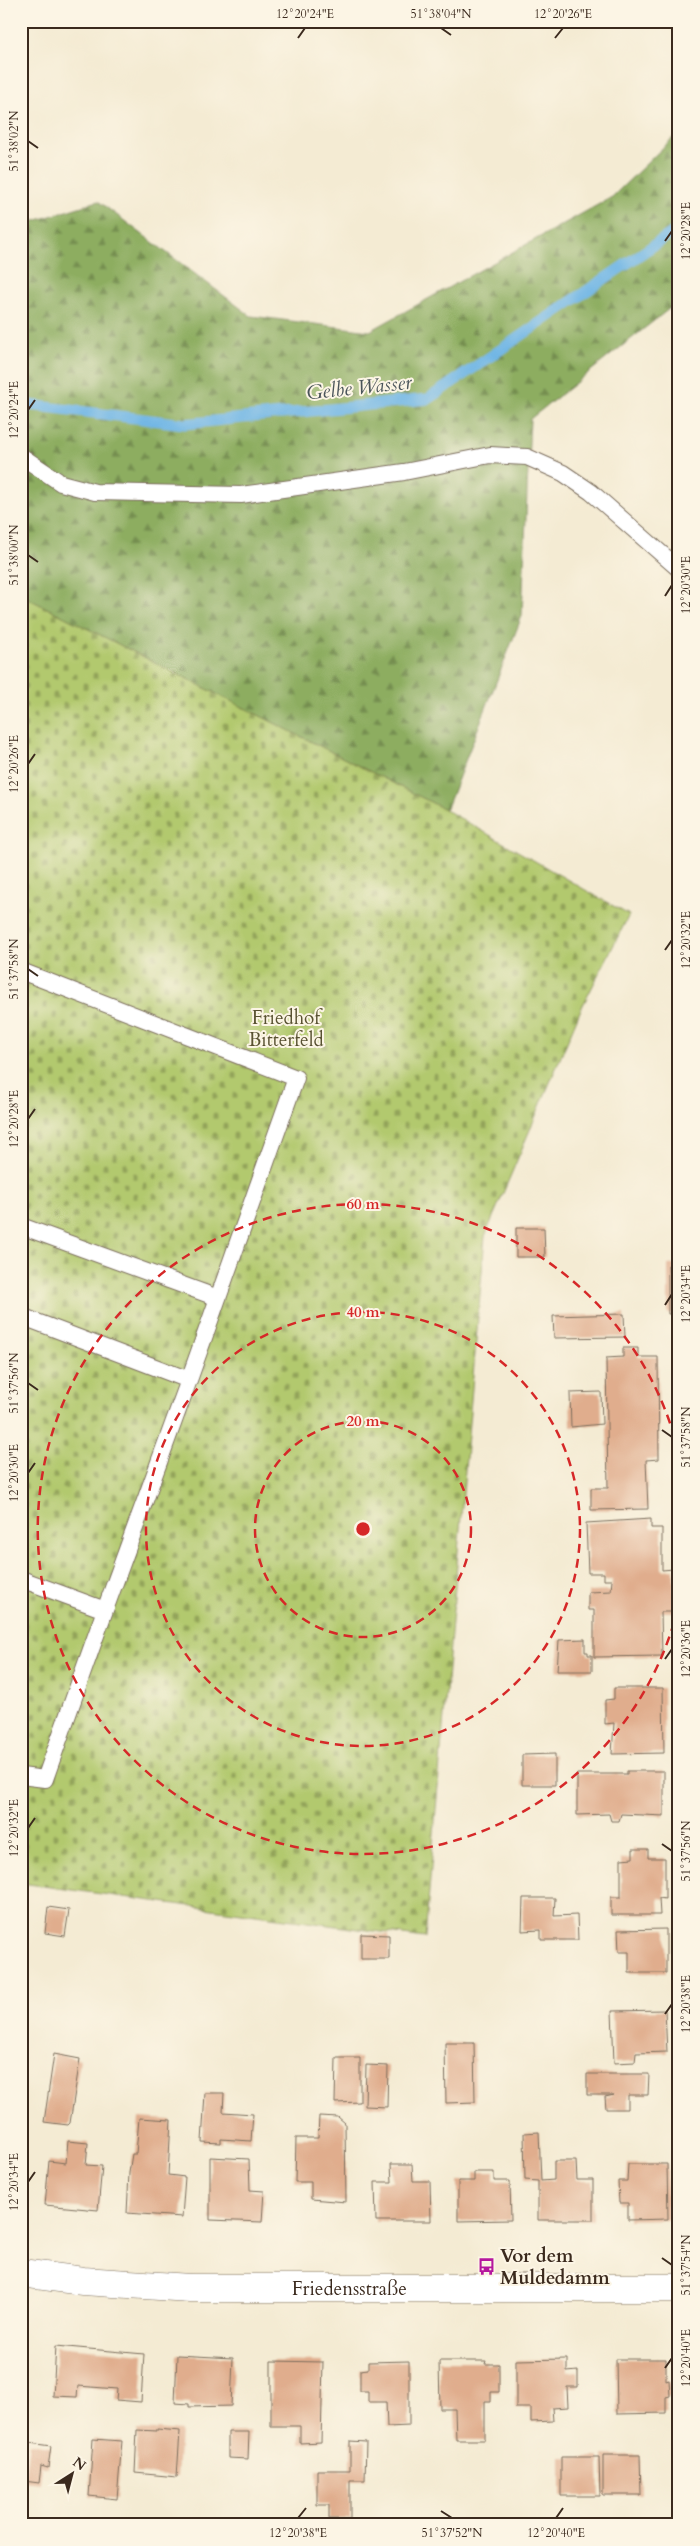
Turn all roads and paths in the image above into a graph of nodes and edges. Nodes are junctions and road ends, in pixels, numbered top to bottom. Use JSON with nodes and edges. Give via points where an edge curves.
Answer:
{"nodes":[{"id":1,"x":21,"y":456,"type":"edge"},
{"id":2,"x":679,"y":569,"type":"edge"},
{"id":3,"x":21,"y":971,"type":"edge"},
{"id":4,"x":21,"y":1226,"type":"edge"},
{"id":5,"x":218,"y":1298,"type":"junction"},
{"id":6,"x":21,"y":1316,"type":"edge"},
{"id":7,"x":189,"y":1380,"type":"junction"},
{"id":8,"x":21,"y":1579,"type":"edge"},
{"id":9,"x":105,"y":1610,"type":"junction"},
{"id":10,"x":21,"y":1776,"type":"edge"},
{"id":11,"x":21,"y":2273,"type":"edge"},
{"id":12,"x":679,"y":2288,"type":"edge"}],
"edges":[{"from":1,"to":2,"type":"lane","via":[[61,483],[95,492],[241,495],[490,456],[527,457],[563,473],[590,492]]},
{"from":3,"to":5,"type":"lane","via":[[296,1078]]},
{"from":4,"to":5,"type":"lane"},
{"from":5,"to":7,"type":"lane"},
{"from":6,"to":7,"type":"lane"},
{"from":7,"to":9,"type":"lane"},
{"from":8,"to":9,"type":"lane"},
{"from":9,"to":10,"type":"lane","via":[[45,1779]]},
{"from":11,"to":12,"type":"street","name":"Friedensstraße","via":[[190,2288]]}]}
